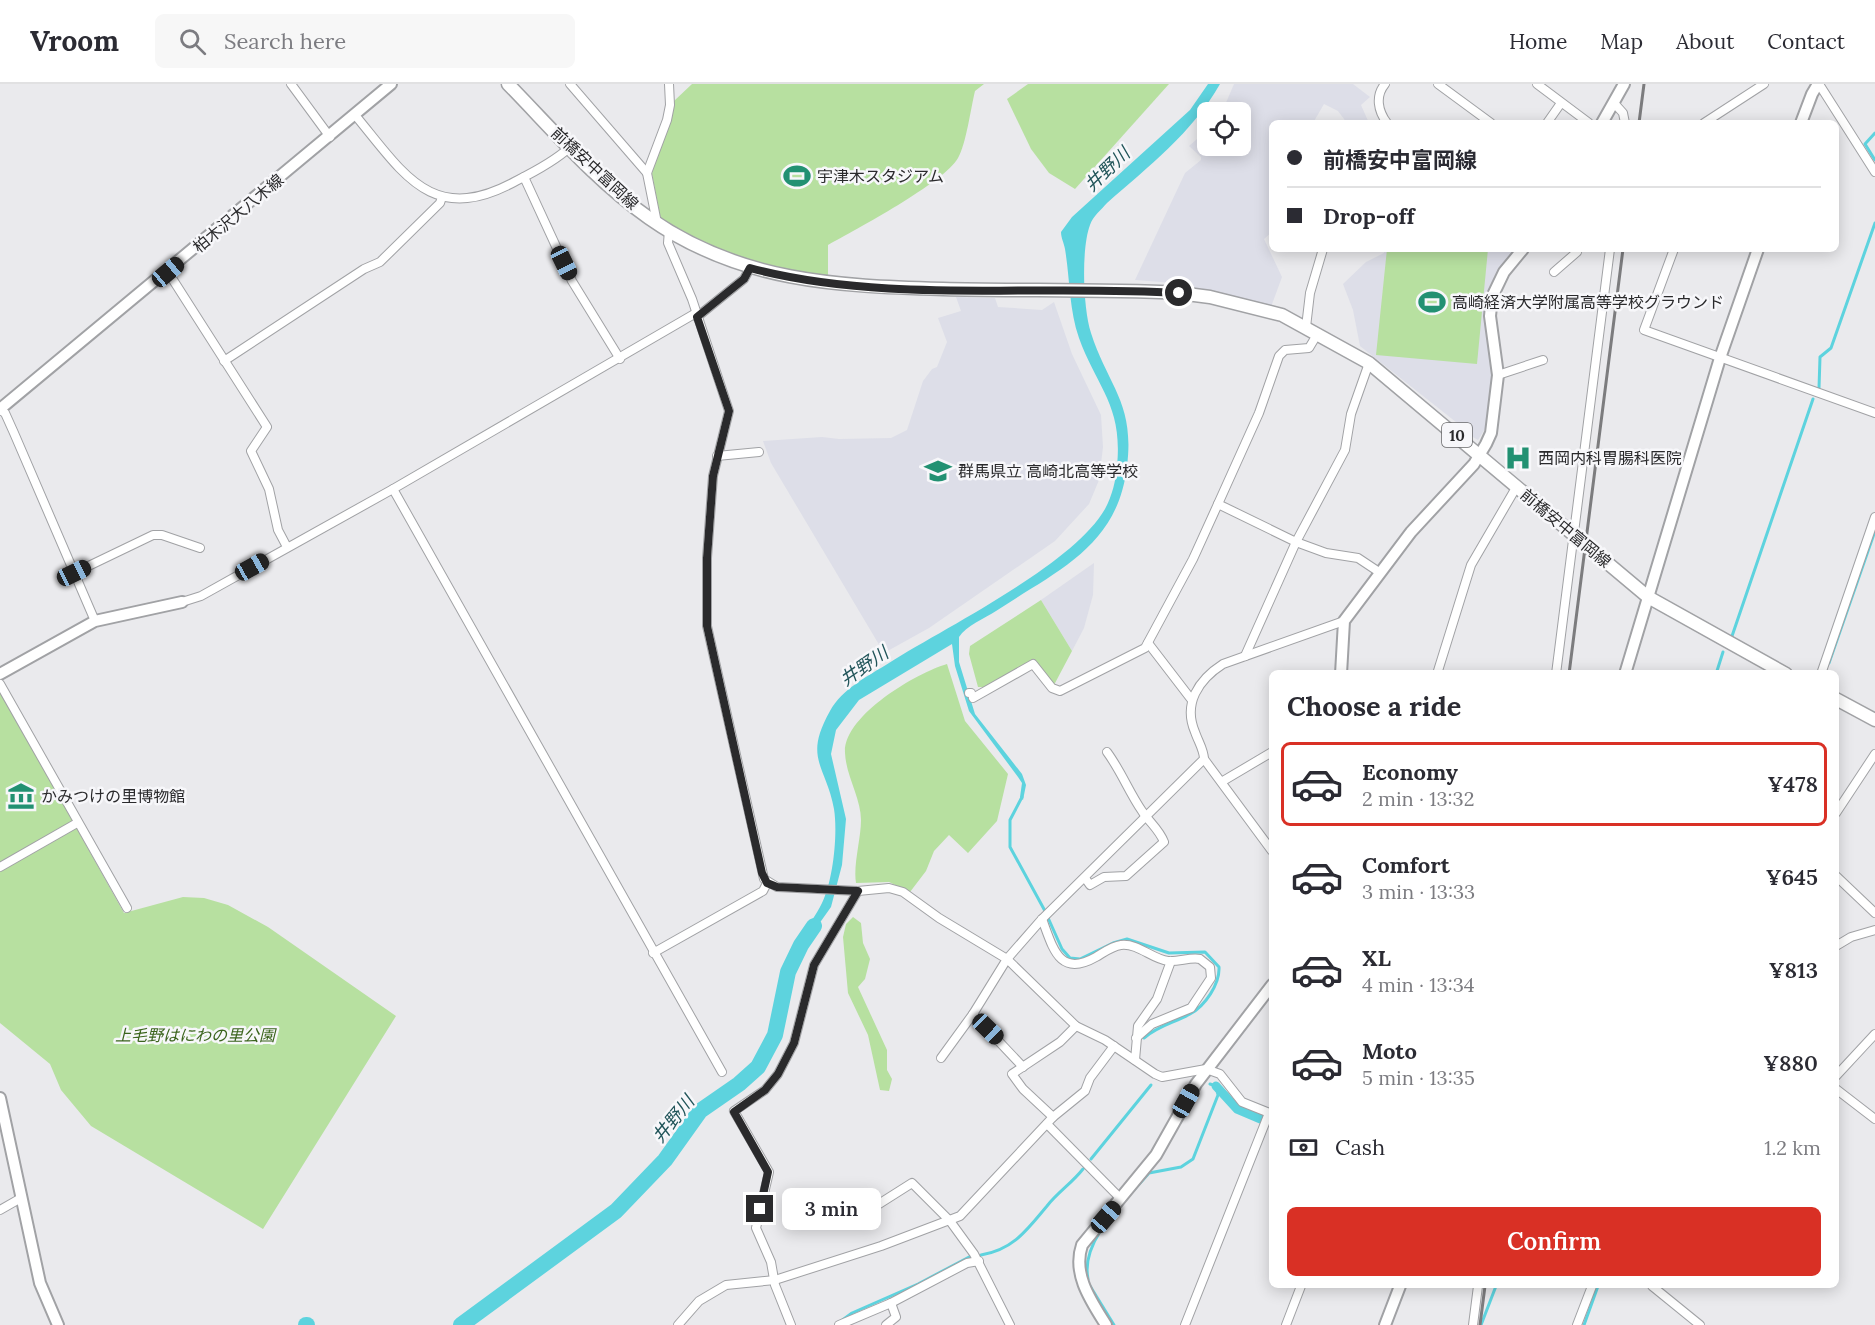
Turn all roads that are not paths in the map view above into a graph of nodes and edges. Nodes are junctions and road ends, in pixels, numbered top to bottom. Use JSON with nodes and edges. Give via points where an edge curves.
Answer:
{"nodes":[{"id":1,"x":291,"y":84,"type":"edge"},
{"id":2,"x":391,"y":84,"type":"edge"},
{"id":3,"x":508,"y":84,"type":"edge"},
{"id":4,"x":570,"y":84,"type":"edge"},
{"id":5,"x":669,"y":84,"type":"edge"},
{"id":6,"x":1385,"y":84,"type":"edge"},
{"id":7,"x":1438,"y":84,"type":"edge"},
{"id":8,"x":1537,"y":84,"type":"edge"},
{"id":9,"x":1624,"y":84,"type":"edge"},
{"id":10,"x":1764,"y":84,"type":"edge"},
{"id":11,"x":1819,"y":84,"type":"edge"},
{"id":12,"x":1561,"y":102,"type":"junction"},
{"id":13,"x":1614,"y":103,"type":"junction"},
{"id":14,"x":1719,"y":113,"type":"junction"},
{"id":15,"x":355,"y":115,"type":"junction"},
{"id":16,"x":1386,"y":120,"type":"edge"},
{"id":17,"x":1487,"y":120,"type":"edge"},
{"id":18,"x":1549,"y":120,"type":"edge"},
{"id":19,"x":1585,"y":120,"type":"edge"},
{"id":20,"x":1604,"y":120,"type":"edge"},
{"id":21,"x":1624,"y":120,"type":"edge"},
{"id":22,"x":1708,"y":120,"type":"edge"},
{"id":23,"x":1718,"y":120,"type":"edge"},
{"id":24,"x":1803,"y":120,"type":"edge"},
{"id":25,"x":330,"y":137,"type":"junction"},
{"id":26,"x":570,"y":147,"type":"junction"},
{"id":27,"x":648,"y":172,"type":"junction"},
{"id":28,"x":1875,"y":172,"type":"edge"},
{"id":29,"x":524,"y":177,"type":"junction"},
{"id":30,"x":442,"y":196,"type":"junction"},
{"id":31,"x":657,"y":223,"type":"junction"},
{"id":32,"x":669,"y":230,"type":"junction"},
{"id":33,"x":1322,"y":252,"type":"edge"},
{"id":34,"x":1521,"y":252,"type":"edge"},
{"id":35,"x":1577,"y":252,"type":"dead end"},
{"id":36,"x":1610,"y":252,"type":"edge"},
{"id":37,"x":1673,"y":252,"type":"edge"},
{"id":38,"x":1757,"y":252,"type":"edge"},
{"id":39,"x":750,"y":268,"type":"junction"},
{"id":40,"x":168,"y":272,"type":"junction"},
{"id":41,"x":1554,"y":272,"type":"dead end"},
{"id":42,"x":697,"y":315,"type":"junction"},
{"id":43,"x":1306,"y":327,"type":"junction"},
{"id":44,"x":1318,"y":333,"type":"junction"},
{"id":45,"x":1720,"y":358,"type":"junction"},
{"id":46,"x":620,"y":359,"type":"junction"},
{"id":47,"x":1543,"y":360,"type":"dead end"},
{"id":48,"x":224,"y":361,"type":"junction"},
{"id":49,"x":1369,"y":363,"type":"junction"},
{"id":50,"x":1498,"y":375,"type":"junction"},
{"id":51,"x":0,"y":409,"type":"edge"},
{"id":52,"x":1875,"y":413,"type":"edge"},
{"id":53,"x":759,"y":452,"type":"dead end"},
{"id":54,"x":1480,"y":454,"type":"junction"},
{"id":55,"x":717,"y":456,"type":"junction"},
{"id":56,"x":1517,"y":486,"type":"junction"},
{"id":57,"x":393,"y":489,"type":"junction"},
{"id":58,"x":1218,"y":504,"type":"junction"},
{"id":59,"x":1875,"y":517,"type":"edge"},
{"id":60,"x":1574,"y":534,"type":"junction"},
{"id":61,"x":1296,"y":542,"type":"junction"},
{"id":62,"x":287,"y":547,"type":"junction"},
{"id":63,"x":200,"y":548,"type":"dead end"},
{"id":64,"x":1380,"y":572,"type":"junction"},
{"id":65,"x":74,"y":573,"type":"junction"},
{"id":66,"x":1648,"y":597,"type":"junction"},
{"id":67,"x":182,"y":602,"type":"joint"},
{"id":68,"x":95,"y":621,"type":"junction"},
{"id":69,"x":1344,"y":621,"type":"junction"},
{"id":70,"x":1148,"y":644,"type":"junction"},
{"id":71,"x":1245,"y":656,"type":"junction"},
{"id":72,"x":1341,"y":670,"type":"edge"},
{"id":73,"x":1438,"y":670,"type":"edge"},
{"id":74,"x":1557,"y":670,"type":"edge"},
{"id":75,"x":1626,"y":670,"type":"edge"},
{"id":76,"x":1779,"y":670,"type":"edge"},
{"id":77,"x":1822,"y":670,"type":"edge"},
{"id":78,"x":0,"y":674,"type":"edge"},
{"id":79,"x":0,"y":684,"type":"edge"},
{"id":80,"x":971,"y":694,"type":"dead end"},
{"id":81,"x":1191,"y":699,"type":"junction"},
{"id":82,"x":1839,"y":701,"type":"edge"},
{"id":83,"x":1875,"y":720,"type":"edge"},
{"id":84,"x":1107,"y":752,"type":"dead end"},
{"id":85,"x":1875,"y":754,"type":"edge"},
{"id":86,"x":1269,"y":755,"type":"edge"},
{"id":87,"x":1204,"y":759,"type":"junction"},
{"id":88,"x":1223,"y":781,"type":"junction"},
{"id":89,"x":1839,"y":808,"type":"edge"},
{"id":90,"x":1146,"y":816,"type":"junction"},
{"id":91,"x":77,"y":823,"type":"junction"},
{"id":92,"x":1269,"y":847,"type":"edge"},
{"id":93,"x":0,"y":867,"type":"edge"},
{"id":94,"x":1085,"y":878,"type":"junction"},
{"id":95,"x":1839,"y":879,"type":"edge"},
{"id":96,"x":767,"y":883,"type":"junction"},
{"id":97,"x":858,"y":891,"type":"junction"},
{"id":98,"x":126,"y":908,"type":"dead end"},
{"id":99,"x":1875,"y":913,"type":"edge"},
{"id":100,"x":1043,"y":919,"type":"junction"},
{"id":101,"x":1875,"y":930,"type":"edge"},
{"id":102,"x":1839,"y":944,"type":"edge"},
{"id":103,"x":653,"y":953,"type":"junction"},
{"id":104,"x":1007,"y":959,"type":"junction"},
{"id":105,"x":1171,"y":962,"type":"junction"},
{"id":106,"x":1269,"y":988,"type":"edge"},
{"id":107,"x":973,"y":1014,"type":"junction"},
{"id":108,"x":1076,"y":1026,"type":"junction"},
{"id":109,"x":1875,"y":1034,"type":"edge"},
{"id":110,"x":1136,"y":1038,"type":"junction"},
{"id":111,"x":1113,"y":1046,"type":"junction"},
{"id":112,"x":940,"y":1058,"type":"dead end"},
{"id":113,"x":1135,"y":1060,"type":"junction"},
{"id":114,"x":1023,"y":1067,"type":"junction"},
{"id":115,"x":1206,"y":1068,"type":"junction"},
{"id":116,"x":722,"y":1072,"type":"dead end"},
{"id":117,"x":1839,"y":1073,"type":"edge"},
{"id":118,"x":1839,"y":1091,"type":"edge"},
{"id":119,"x":0,"y":1098,"type":"edge"},
{"id":120,"x":1269,"y":1113,"type":"edge"},
{"id":121,"x":1053,"y":1117,"type":"junction"},
{"id":122,"x":1269,"y":1119,"type":"edge"},
{"id":123,"x":1875,"y":1119,"type":"edge"},
{"id":124,"x":1047,"y":1124,"type":"junction"},
{"id":125,"x":21,"y":1198,"type":"junction"},
{"id":126,"x":1121,"y":1199,"type":"junction"},
{"id":127,"x":871,"y":1209,"type":"dead end"},
{"id":128,"x":0,"y":1210,"type":"edge"},
{"id":129,"x":950,"y":1221,"type":"junction"},
{"id":130,"x":979,"y":1261,"type":"junction"},
{"id":131,"x":775,"y":1280,"type":"junction"},
{"id":132,"x":1299,"y":1288,"type":"edge"},
{"id":133,"x":1399,"y":1288,"type":"edge"},
{"id":134,"x":1478,"y":1288,"type":"edge"},
{"id":135,"x":1591,"y":1288,"type":"edge"},
{"id":136,"x":1654,"y":1288,"type":"edge"},
{"id":137,"x":891,"y":1303,"type":"junction"},
{"id":138,"x":58,"y":1325,"type":"edge"},
{"id":139,"x":678,"y":1325,"type":"edge"},
{"id":140,"x":791,"y":1325,"type":"edge"},
{"id":141,"x":839,"y":1325,"type":"edge"},
{"id":142,"x":886,"y":1325,"type":"edge"},
{"id":143,"x":1010,"y":1325,"type":"edge"},
{"id":144,"x":1106,"y":1325,"type":"edge"},
{"id":145,"x":1185,"y":1325,"type":"edge"},
{"id":146,"x":1287,"y":1325,"type":"edge"},
{"id":147,"x":1385,"y":1325,"type":"edge"},
{"id":148,"x":1473,"y":1325,"type":"edge"},
{"id":149,"x":1577,"y":1325,"type":"edge"},
{"id":150,"x":1700,"y":1325,"type":"edge"}],
"edges":[{"from":1,"to":25,"type":"street"},
{"from":2,"to":15,"type":"street","name":"柏木沢大八木線"},
{"from":3,"to":26,"type":"main road","name":"前橋安中富岡線","number":"10"},
{"from":4,"to":27,"type":"street"},
{"from":5,"to":27,"type":"street","via":[[667,120]]},
{"from":6,"to":16,"type":"street","via":[[1378,104]]},
{"from":7,"to":17,"type":"street"},
{"from":8,"to":12,"type":"street"},
{"from":9,"to":13,"type":"street"},
{"from":10,"to":14,"type":"street"},
{"from":11,"to":24,"type":"street"},
{"from":11,"to":28,"type":"street"},
{"from":12,"to":18,"type":"street"},
{"from":12,"to":19,"type":"street"},
{"from":13,"to":20,"type":"street"},
{"from":13,"to":21,"type":"street"},
{"from":14,"to":22,"type":"street"},
{"from":14,"to":23,"type":"street"},
{"from":15,"to":25,"type":"street","name":"柏木沢大八木線"},
{"from":15,"to":30,"type":"street","via":[[406,176],[425,191]]},
{"from":25,"to":40,"type":"street","name":"柏木沢大八木線"},
{"from":26,"to":29,"type":"street"},
{"from":26,"to":31,"type":"main road","name":"前橋安中富岡線","number":"10","via":[[611,188]]},
{"from":27,"to":31,"type":"street"},
{"from":29,"to":30,"type":"street","via":[[489,195]]},
{"from":29,"to":46,"type":"street","via":[[578,292]]},
{"from":30,"to":48,"type":"street","via":[[380,262]]},
{"from":31,"to":32,"type":"main road","name":"前橋安中富岡線","number":"10"},
{"from":32,"to":39,"type":"main road","name":"前橋安中富岡線","number":"10"},
{"from":32,"to":42,"type":"street","via":[[668,243]]},
{"from":33,"to":43,"type":"street","via":[[1310,293]]},
{"from":34,"to":50,"type":"street","via":[[1504,272],[1492,297],[1490,316]]},
{"from":35,"to":41,"type":"street"},
{"from":36,"to":60,"type":"street"},
{"from":37,"to":45,"type":"street","via":[[1644,330]]},
{"from":38,"to":45,"type":"street"},
{"from":39,"to":42,"type":"street","via":[[744,279]]},
{"from":39,"to":43,"type":"main road","name":"前橋安中富岡線","number":"10","via":[[838,285],[1090,290],[1210,297],[1282,315]]},
{"from":40,"to":48,"type":"street"},
{"from":40,"to":51,"type":"street","name":"柏木沢大八木線"},
{"from":42,"to":46,"type":"street"},
{"from":42,"to":55,"type":"street","via":[[729,411]]},
{"from":43,"to":44,"type":"main road","name":"前橋安中富岡線","number":"10"},
{"from":44,"to":49,"type":"main road","name":"前橋安中富岡線","number":"10"},
{"from":44,"to":58,"type":"street","via":[[1309,348],[1285,350],[1279,356],[1259,414]]},
{"from":45,"to":52,"type":"street"},
{"from":45,"to":66,"type":"street"},
{"from":46,"to":57,"type":"street"},
{"from":47,"to":50,"type":"street"},
{"from":48,"to":62,"type":"street","via":[[267,427],[251,451],[269,489]]},
{"from":49,"to":54,"type":"main road","name":"前橋安中富岡線","number":"10"},
{"from":49,"to":61,"type":"street","via":[[1351,414],[1345,450]]},
{"from":50,"to":54,"type":"street","via":[[1491,433]]},
{"from":51,"to":65,"type":"street"},
{"from":53,"to":55,"type":"street"},
{"from":54,"to":56,"type":"main road","name":"前橋安中富岡線","number":"10"},
{"from":54,"to":64,"type":"street"},
{"from":55,"to":96,"type":"street","via":[[707,558],[707,626]]},
{"from":56,"to":60,"type":"main road","name":"前橋安中富岡線","number":"10"},
{"from":56,"to":73,"type":"street","via":[[1471,565]]},
{"from":57,"to":62,"type":"street"},
{"from":57,"to":103,"type":"street"},
{"from":58,"to":61,"type":"street"},
{"from":58,"to":70,"type":"street"},
{"from":59,"to":77,"type":"street"},
{"from":60,"to":66,"type":"main road","name":"前橋安中富岡線","number":"10"},
{"from":60,"to":74,"type":"street"},
{"from":61,"to":64,"type":"street","via":[[1326,553],[1358,558]]},
{"from":61,"to":71,"type":"street"},
{"from":62,"to":67,"type":"street","via":[[201,596]]},
{"from":63,"to":65,"type":"street","via":[[153,535]]},
{"from":64,"to":69,"type":"street"},
{"from":65,"to":68,"type":"street"},
{"from":66,"to":75,"type":"street"},
{"from":66,"to":76,"type":"main road","name":"前橋安中富岡線","number":"10"},
{"from":67,"to":68,"type":"street"},
{"from":68,"to":78,"type":"street"},
{"from":69,"to":71,"type":"street"},
{"from":69,"to":72,"type":"street"},
{"from":70,"to":80,"type":"street","via":[[1060,691],[1052,688],[1033,664]]},
{"from":70,"to":81,"type":"street"},
{"from":71,"to":81,"type":"street","via":[[1215,669]]},
{"from":79,"to":91,"type":"street"},
{"from":81,"to":87,"type":"street","via":[[1189,712]]},
{"from":82,"to":83,"type":"main road"},
{"from":84,"to":90,"type":"street"},
{"from":85,"to":89,"type":"street"},
{"from":86,"to":88,"type":"street"},
{"from":87,"to":88,"type":"street"},
{"from":87,"to":90,"type":"street"},
{"from":88,"to":92,"type":"street"},
{"from":90,"to":94,"type":"street"},
{"from":90,"to":94,"type":"street","via":[[1161,834],[1163,846],[1126,876],[1104,877],[1090,885]]},
{"from":91,"to":93,"type":"street"},
{"from":91,"to":98,"type":"street"},
{"from":94,"to":100,"type":"street"},
{"from":95,"to":99,"type":"street"},
{"from":96,"to":97,"type":"street","via":[[777,887]]},
{"from":96,"to":103,"type":"street","via":[[762,891]]},
{"from":97,"to":104,"type":"street","via":[[889,888],[903,892]]},
{"from":97,"to":131,"type":"street","via":[[814,965],[794,1043],[778,1074],[765,1090],[734,1112],[768,1172],[756,1228]]},
{"from":100,"to":104,"type":"street"},
{"from":100,"to":105,"type":"street","via":[[1056,954],[1067,963],[1084,964],[1121,945]]},
{"from":101,"to":102,"type":"street"},
{"from":103,"to":116,"type":"street"},
{"from":104,"to":107,"type":"street"},
{"from":104,"to":108,"type":"street"},
{"from":105,"to":110,"type":"street"},
{"from":105,"to":110,"type":"street","via":[[1200,959],[1210,967],[1211,978],[1191,1008],[1152,1024]]},
{"from":106,"to":115,"type":"street"},
{"from":107,"to":112,"type":"street"},
{"from":107,"to":114,"type":"street"},
{"from":108,"to":111,"type":"street"},
{"from":108,"to":114,"type":"street"},
{"from":109,"to":117,"type":"street"},
{"from":110,"to":113,"type":"street"},
{"from":111,"to":113,"type":"street"},
{"from":111,"to":121,"type":"street","via":[[1085,1091]]},
{"from":113,"to":115,"type":"street","via":[[1160,1077]]},
{"from":114,"to":121,"type":"street","via":[[1012,1074]]},
{"from":115,"to":120,"type":"street","via":[[1220,1074],[1242,1102]]},
{"from":115,"to":126,"type":"street","via":[[1156,1155]]},
{"from":118,"to":123,"type":"street"},
{"from":119,"to":125,"type":"street"},
{"from":121,"to":124,"type":"street"},
{"from":122,"to":145,"type":"street"},
{"from":124,"to":126,"type":"street"},
{"from":124,"to":129,"type":"street","via":[[960,1216]]},
{"from":125,"to":128,"type":"street"},
{"from":125,"to":138,"type":"street","via":[[42,1289]]},
{"from":126,"to":144,"type":"street","via":[[1079,1253],[1081,1279]]},
{"from":127,"to":129,"type":"street","via":[[912,1183]]},
{"from":129,"to":130,"type":"street"},
{"from":129,"to":131,"type":"street"},
{"from":130,"to":137,"type":"street"},
{"from":130,"to":143,"type":"street"},
{"from":131,"to":139,"type":"street","via":[[719,1288],[692,1308]]},
{"from":131,"to":140,"type":"street"},
{"from":132,"to":146,"type":"street"},
{"from":133,"to":147,"type":"street"},
{"from":134,"to":148,"type":"street"},
{"from":135,"to":149,"type":"street"},
{"from":136,"to":150,"type":"street"},
{"from":137,"to":141,"type":"street"},
{"from":137,"to":142,"type":"street","via":[[896,1317]]}]}
